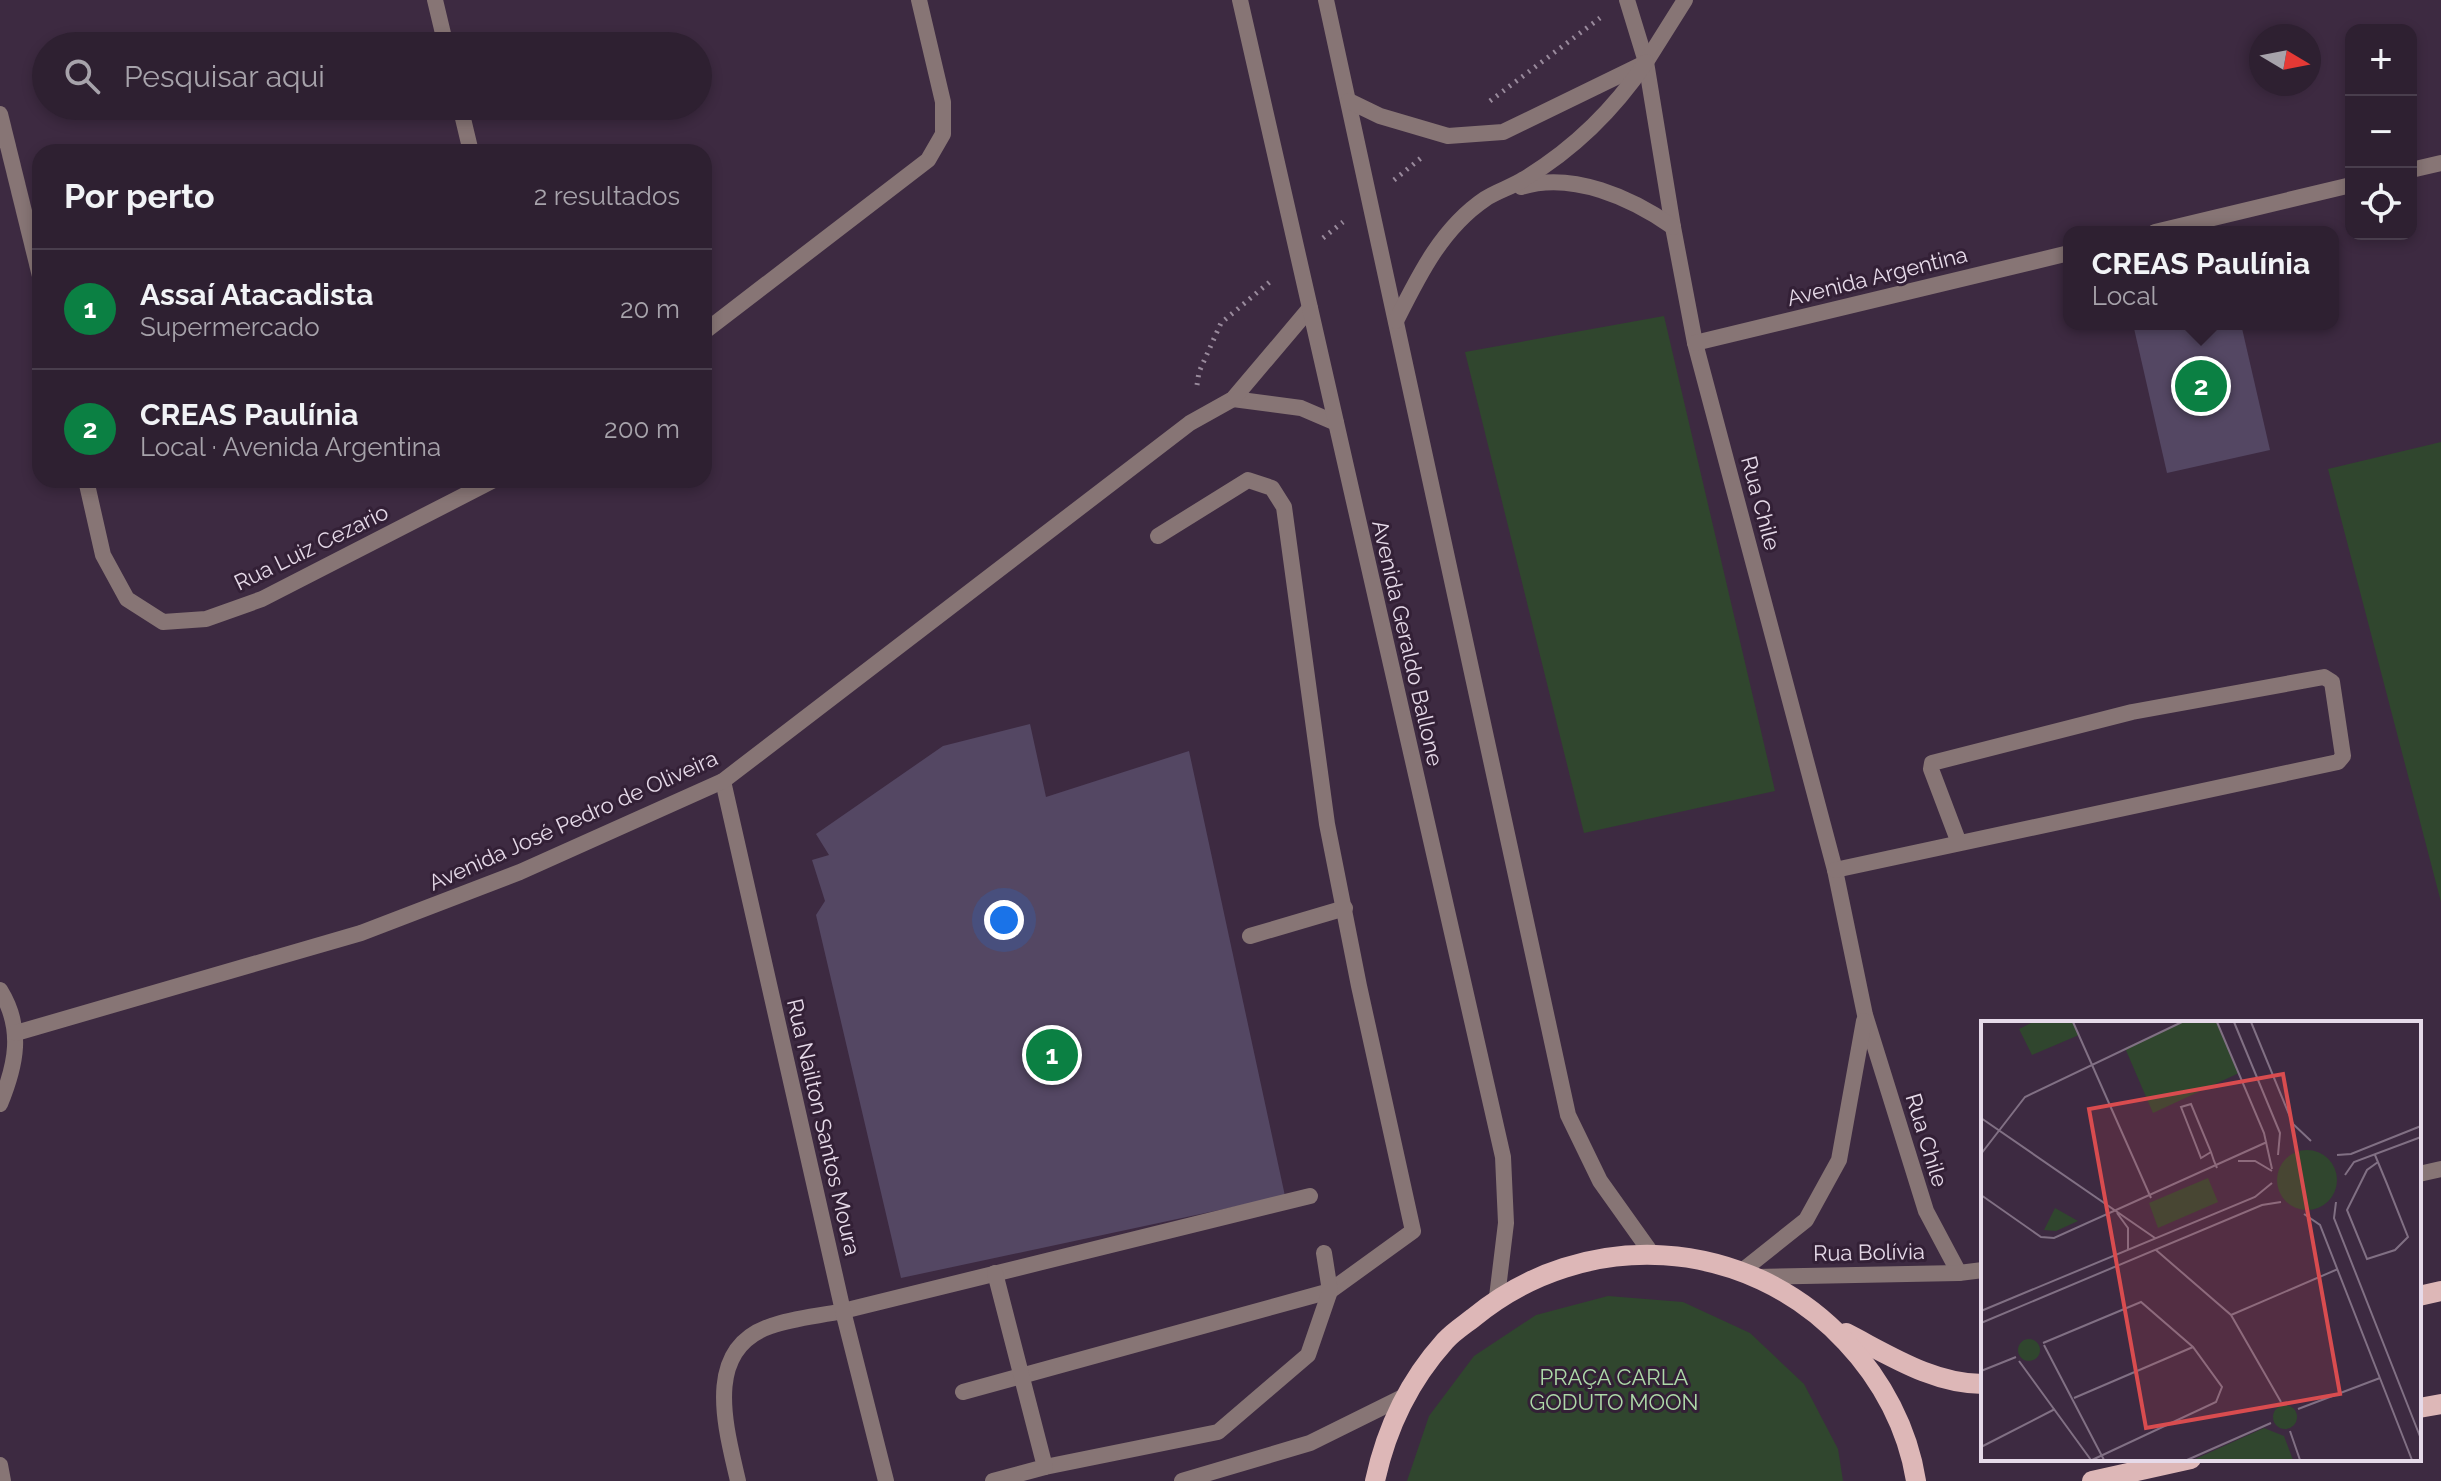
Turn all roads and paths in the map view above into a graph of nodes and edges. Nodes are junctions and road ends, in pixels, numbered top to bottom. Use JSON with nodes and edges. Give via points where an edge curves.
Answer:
{"nodes":[{"id":1,"x":435,"y":0,"type":"edge"},
{"id":2,"x":919,"y":0,"type":"edge"},
{"id":3,"x":1240,"y":0,"type":"edge"},
{"id":4,"x":1326,"y":0,"type":"edge"},
{"id":5,"x":1627,"y":0,"type":"edge"},
{"id":6,"x":1685,"y":0,"type":"edge"},
{"id":7,"x":443,"y":32,"type":"edge"},
{"id":8,"x":1646,"y":62,"type":"junction"},
{"id":9,"x":1349,"y":101,"type":"junction"},
{"id":10,"x":0,"y":114,"type":"edge"},
{"id":11,"x":463,"y":120,"type":"edge"},
{"id":12,"x":469,"y":144,"type":"edge"},
{"id":13,"x":2441,"y":163,"type":"edge"},
{"id":14,"x":2417,"y":169,"type":"edge"},
{"id":15,"x":2345,"y":186,"type":"edge"},
{"id":16,"x":1486,"y":199,"type":"junction"},
{"id":17,"x":2180,"y":226,"type":"edge"},
{"id":18,"x":1673,"y":227,"type":"junction"},
{"id":19,"x":32,"y":244,"type":"edge"},
{"id":20,"x":2063,"y":254,"type":"edge"},
{"id":21,"x":1310,"y":308,"type":"junction"},
{"id":22,"x":1396,"y":321,"type":"junction"},
{"id":23,"x":712,"y":326,"type":"edge"},
{"id":24,"x":1695,"y":343,"type":"junction"},
{"id":25,"x":1233,"y":399,"type":"junction"},
{"id":26,"x":1336,"y":423,"type":"junction"},
{"id":27,"x":88,"y":488,"type":"edge"},
{"id":28,"x":478,"y":488,"type":"edge"},
{"id":29,"x":1158,"y":536,"type":"dead end"},
{"id":30,"x":723,"y":781,"type":"junction"},
{"id":31,"x":1959,"y":843,"type":"junction"},
{"id":32,"x":1835,"y":870,"type":"junction"},
{"id":33,"x":1345,"y":908,"type":"junction"},
{"id":34,"x":1250,"y":936,"type":"dead end"},
{"id":35,"x":0,"y":990,"type":"edge"},
{"id":36,"x":1865,"y":1015,"type":"junction"},
{"id":37,"x":16,"y":1033,"type":"junction"},
{"id":38,"x":0,"y":1104,"type":"edge"},
{"id":39,"x":2441,"y":1169,"type":"edge"},
{"id":40,"x":2421,"y":1174,"type":"edge"},
{"id":41,"x":1310,"y":1196,"type":"dead end"},
{"id":42,"x":1324,"y":1253,"type":"dead end"},
{"id":43,"x":1652,"y":1254,"type":"junction"},
{"id":44,"x":1981,"y":1270,"type":"edge"},
{"id":45,"x":995,"y":1273,"type":"junction"},
{"id":46,"x":1959,"y":1273,"type":"junction"},
{"id":47,"x":1749,"y":1274,"type":"junction"},
{"id":48,"x":1330,"y":1291,"type":"junction"},
{"id":49,"x":2441,"y":1291,"type":"edge"},
{"id":50,"x":2421,"y":1296,"type":"edge"},
{"id":51,"x":1497,"y":1297,"type":"junction"},
{"id":52,"x":843,"y":1311,"type":"junction"},
{"id":53,"x":1832,"y":1326,"type":"junction"},
{"id":54,"x":1020,"y":1376,"type":"junction"},
{"id":55,"x":1981,"y":1384,"type":"edge"},
{"id":56,"x":963,"y":1392,"type":"dead end"},
{"id":57,"x":1405,"y":1396,"type":"junction"},
{"id":58,"x":2441,"y":1404,"type":"edge"},
{"id":59,"x":2421,"y":1408,"type":"edge"},
{"id":60,"x":1382,"y":1450,"type":"junction"},
{"id":61,"x":2182,"y":1461,"type":"edge"},
{"id":62,"x":0,"y":1465,"type":"edge"},
{"id":63,"x":1045,"y":1467,"type":"junction"},
{"id":64,"x":3,"y":1481,"type":"edge"},
{"id":65,"x":738,"y":1481,"type":"edge"},
{"id":66,"x":886,"y":1481,"type":"edge"},
{"id":67,"x":993,"y":1481,"type":"edge"},
{"id":68,"x":1182,"y":1481,"type":"edge"},
{"id":69,"x":1363,"y":1481,"type":"edge"},
{"id":70,"x":1375,"y":1481,"type":"edge"},
{"id":71,"x":1916,"y":1481,"type":"edge"},
{"id":72,"x":2092,"y":1481,"type":"edge"}],
"edges":[{"from":1,"to":7,"type":"street"},
{"from":2,"to":23,"type":"street","via":[[943,102],[943,134],[928,160]]},
{"from":3,"to":21,"type":"street","name":"Avenida Geraldo Ballone"},
{"from":4,"to":9,"type":"street"},
{"from":5,"to":8,"type":"street","name":"Rua Chile"},
{"from":6,"to":8,"type":"street"},
{"from":8,"to":9,"type":"street","via":[[1503,132],[1448,136]]},
{"from":8,"to":16,"type":"street","via":[[1582,138],[1541,169]]},
{"from":8,"to":18,"type":"street","name":"Rua Chile"},
{"from":9,"to":22,"type":"street"},
{"from":10,"to":19,"type":"street"},
{"from":11,"to":12,"type":"street"},
{"from":13,"to":14,"type":"street"},
{"from":15,"to":17,"type":"street"},
{"from":16,"to":18,"type":"street","via":[[1535,182],[1563,183],[1616,195]]},
{"from":16,"to":22,"type":"street","via":[[1424,265]]},
{"from":18,"to":24,"type":"street","name":"Rua Chile"},
{"from":20,"to":24,"type":"street","name":"Avenida Argentina"},
{"from":21,"to":25,"type":"street","name":"Avenida José Pedro de Oliveira"},
{"from":21,"to":26,"type":"street","name":"Avenida Geraldo Ballone"},
{"from":22,"to":43,"type":"street","via":[[1568,1115],[1600,1181]]},
{"from":24,"to":32,"type":"street","name":"Rua Chile"},
{"from":25,"to":26,"type":"street","via":[[1301,408]]},
{"from":25,"to":30,"type":"street","name":"Avenida José Pedro de Oliveira","via":[[1190,423]]},
{"from":26,"to":51,"type":"street","name":"Avenida Geraldo Ballone","via":[[1503,1157],[1506,1223]]},
{"from":27,"to":28,"type":"street","name":"Rua Luiz Cezario","via":[[103,555],[127,599],[163,622],[206,619],[262,599]]},
{"from":29,"to":33,"type":"street","via":[[1248,480],[1272,488],[1284,507],[1327,824]]},
{"from":30,"to":37,"type":"street","name":"Avenida José Pedro de Oliveira","via":[[520,872],[361,933]]},
{"from":30,"to":52,"type":"street","name":"Rua Nailton Santos Moura"},
{"from":31,"to":31,"type":"street","via":[[2338,762],[2343,756],[2332,682],[2324,677],[2132,712],[1932,763]]},
{"from":31,"to":32,"type":"street"},
{"from":32,"to":36,"type":"street","name":"Rua Chile"},
{"from":33,"to":34,"type":"street"},
{"from":33,"to":48,"type":"street","via":[[1413,1231]]},
{"from":35,"to":37,"type":"street"},
{"from":36,"to":46,"type":"street","name":"Rua Chile","via":[[1926,1211]]},
{"from":36,"to":47,"type":"street","name":"Rua Chile","via":[[1839,1160],[1806,1220]]},
{"from":37,"to":38,"type":"street","via":[[14,1071]]},
{"from":39,"to":40,"type":"street"},
{"from":41,"to":45,"type":"street"},
{"from":42,"to":48,"type":"street"},
{"from":43,"to":47,"type":"main road","via":[[1698,1259]]},
{"from":43,"to":51,"type":"main road","via":[[1598,1258],[1546,1273]]},
{"from":44,"to":46,"type":"street","name":"Rua Bolívia"},
{"from":45,"to":52,"type":"street"},
{"from":45,"to":54,"type":"street"},
{"from":46,"to":47,"type":"street","name":"Rua Bolívia"},
{"from":47,"to":53,"type":"main road","via":[[1796,1298]]},
{"from":48,"to":54,"type":"street"},
{"from":48,"to":63,"type":"street","via":[[1308,1355],[1218,1432]]},
{"from":49,"to":50,"type":"main road"},
{"from":51,"to":57,"type":"main road","via":[[1445,1341]]},
{"from":52,"to":65,"type":"street","via":[[769,1326],[737,1347],[724,1374],[727,1429]]},
{"from":52,"to":66,"type":"street","name":"Rua Nailton Santos Moura"},
{"from":53,"to":55,"type":"main road","via":[[1930,1375]]},
{"from":53,"to":71,"type":"main road","via":[[1886,1395]]},
{"from":54,"to":56,"type":"street"},
{"from":54,"to":63,"type":"street"},
{"from":57,"to":60,"type":"main road"},
{"from":57,"to":68,"type":"street","via":[[1310,1443]]},
{"from":58,"to":59,"type":"main road"},
{"from":60,"to":69,"type":"main road"},
{"from":60,"to":70,"type":"main road"},
{"from":61,"to":72,"type":"main road"},
{"from":62,"to":64,"type":"street"},
{"from":63,"to":67,"type":"street"}]}
